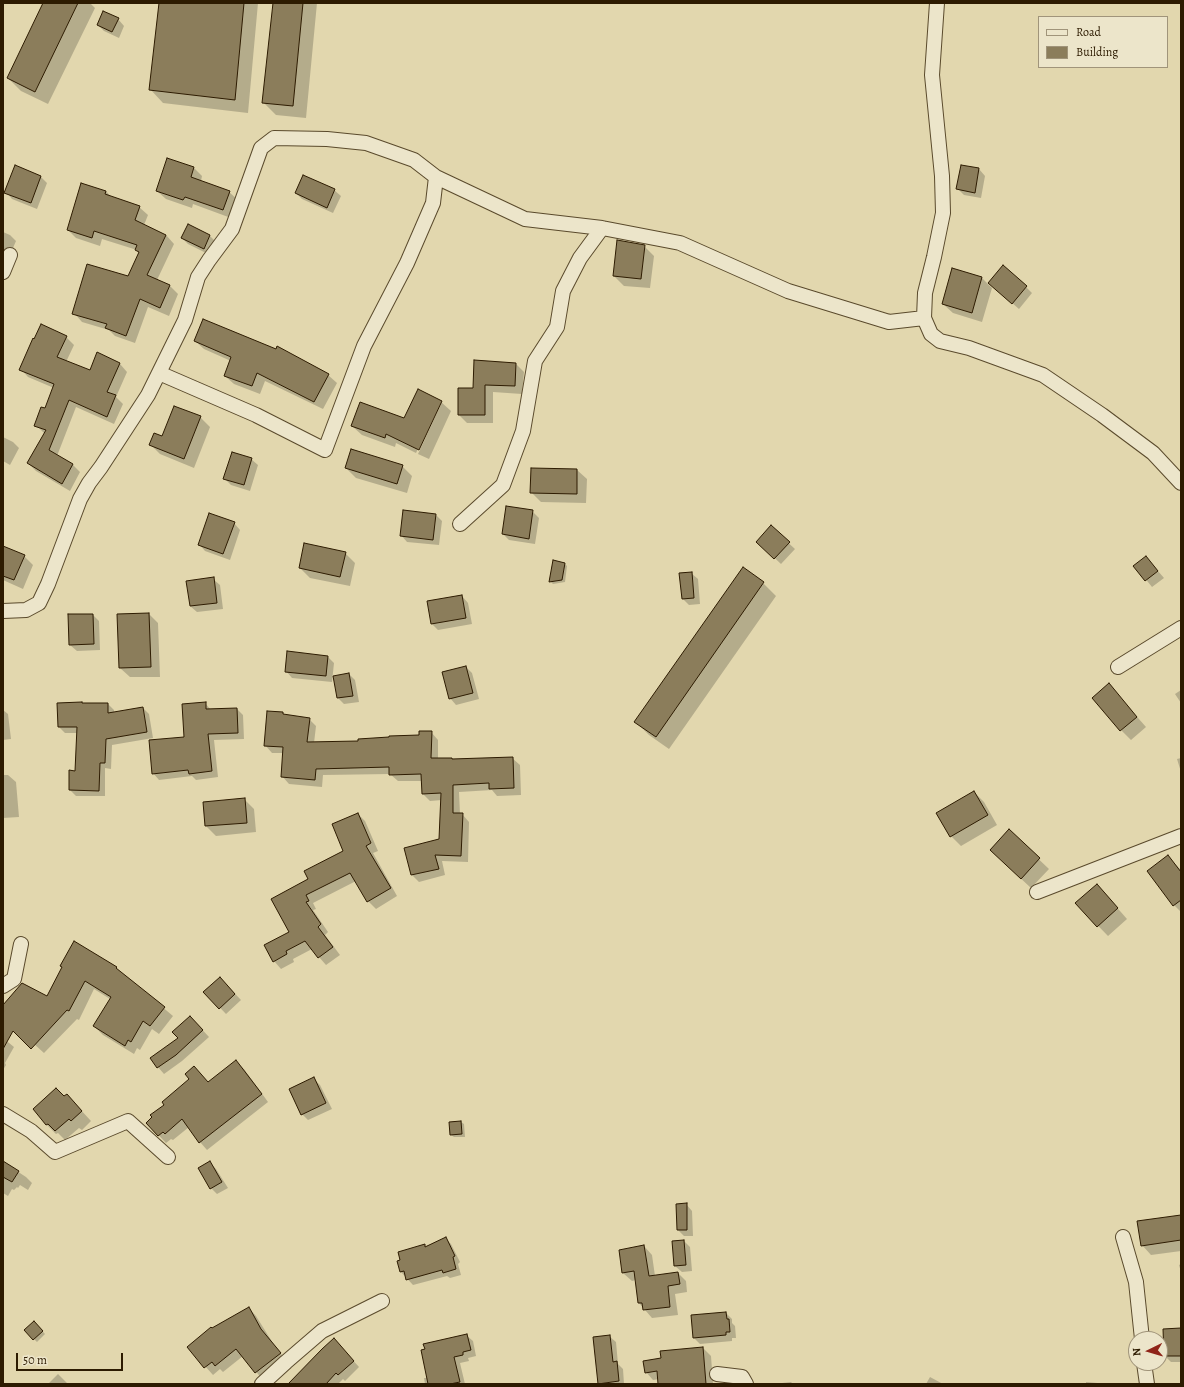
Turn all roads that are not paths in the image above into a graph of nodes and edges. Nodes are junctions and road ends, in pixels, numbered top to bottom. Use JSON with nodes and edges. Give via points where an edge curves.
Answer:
{"nodes":[{"id":1,"x":937,"y":3,"type":"edge"},
{"id":2,"x":436,"y":177,"type":"junction"},
{"id":3,"x":602,"y":228,"type":"junction"},
{"id":4,"x":10,"y":255,"type":"dead end"},
{"id":5,"x":3,"y":272,"type":"edge"},
{"id":6,"x":924,"y":318,"type":"junction"},
{"id":7,"x":159,"y":373,"type":"junction"},
{"id":8,"x":1181,"y":483,"type":"edge"},
{"id":9,"x":460,"y":524,"type":"dead end"},
{"id":10,"x":3,"y":611,"type":"edge"},
{"id":11,"x":1181,"y":628,"type":"edge"},
{"id":12,"x":1118,"y":667,"type":"dead end"},
{"id":13,"x":1181,"y":836,"type":"edge"},
{"id":14,"x":1037,"y":892,"type":"dead end"},
{"id":15,"x":21,"y":944,"type":"dead end"},
{"id":16,"x":3,"y":986,"type":"edge"},
{"id":17,"x":3,"y":1114,"type":"edge"},
{"id":18,"x":168,"y":1157,"type":"dead end"},
{"id":19,"x":1123,"y":1237,"type":"dead end"},
{"id":20,"x":382,"y":1301,"type":"dead end"},
{"id":21,"x":1141,"y":1331,"type":"edge"},
{"id":22,"x":1145,"y":1371,"type":"edge"},
{"id":23,"x":717,"y":1374,"type":"dead end"},
{"id":24,"x":262,"y":1384,"type":"edge"},
{"id":25,"x":746,"y":1384,"type":"edge"},
{"id":26,"x":1147,"y":1384,"type":"edge"}],
"edges":[{"from":1,"to":6,"type":"street","via":[[932,75],[943,213],[925,294]]},
{"from":2,"to":3,"type":"street","via":[[525,219]]},
{"from":2,"to":7,"type":"street","via":[[414,160],[366,143],[274,138],[261,148],[232,229],[198,277],[185,320]]},
{"from":2,"to":7,"type":"street","via":[[433,203],[407,264],[364,346],[325,450],[256,415]]},
{"from":3,"to":6,"type":"street","via":[[680,243],[788,291],[889,322]]},
{"from":3,"to":9,"type":"street","via":[[580,258],[563,292],[557,327],[535,361],[523,431],[503,485]]},
{"from":4,"to":5,"type":"street"},
{"from":6,"to":8,"type":"street","via":[[931,334],[940,341],[984,353],[1043,375],[1153,453]]},
{"from":7,"to":10,"type":"street","via":[[148,395],[80,499],[39,603],[26,610]]},
{"from":11,"to":12,"type":"street"},
{"from":13,"to":14,"type":"street"},
{"from":15,"to":16,"type":"street","via":[[14,979]]},
{"from":17,"to":18,"type":"street","via":[[55,1152],[128,1121]]},
{"from":19,"to":21,"type":"street","via":[[1136,1282]]},
{"from":20,"to":24,"type":"street","via":[[322,1331]]},
{"from":22,"to":26,"type":"street"},
{"from":23,"to":25,"type":"street","via":[[742,1377]]}]}
